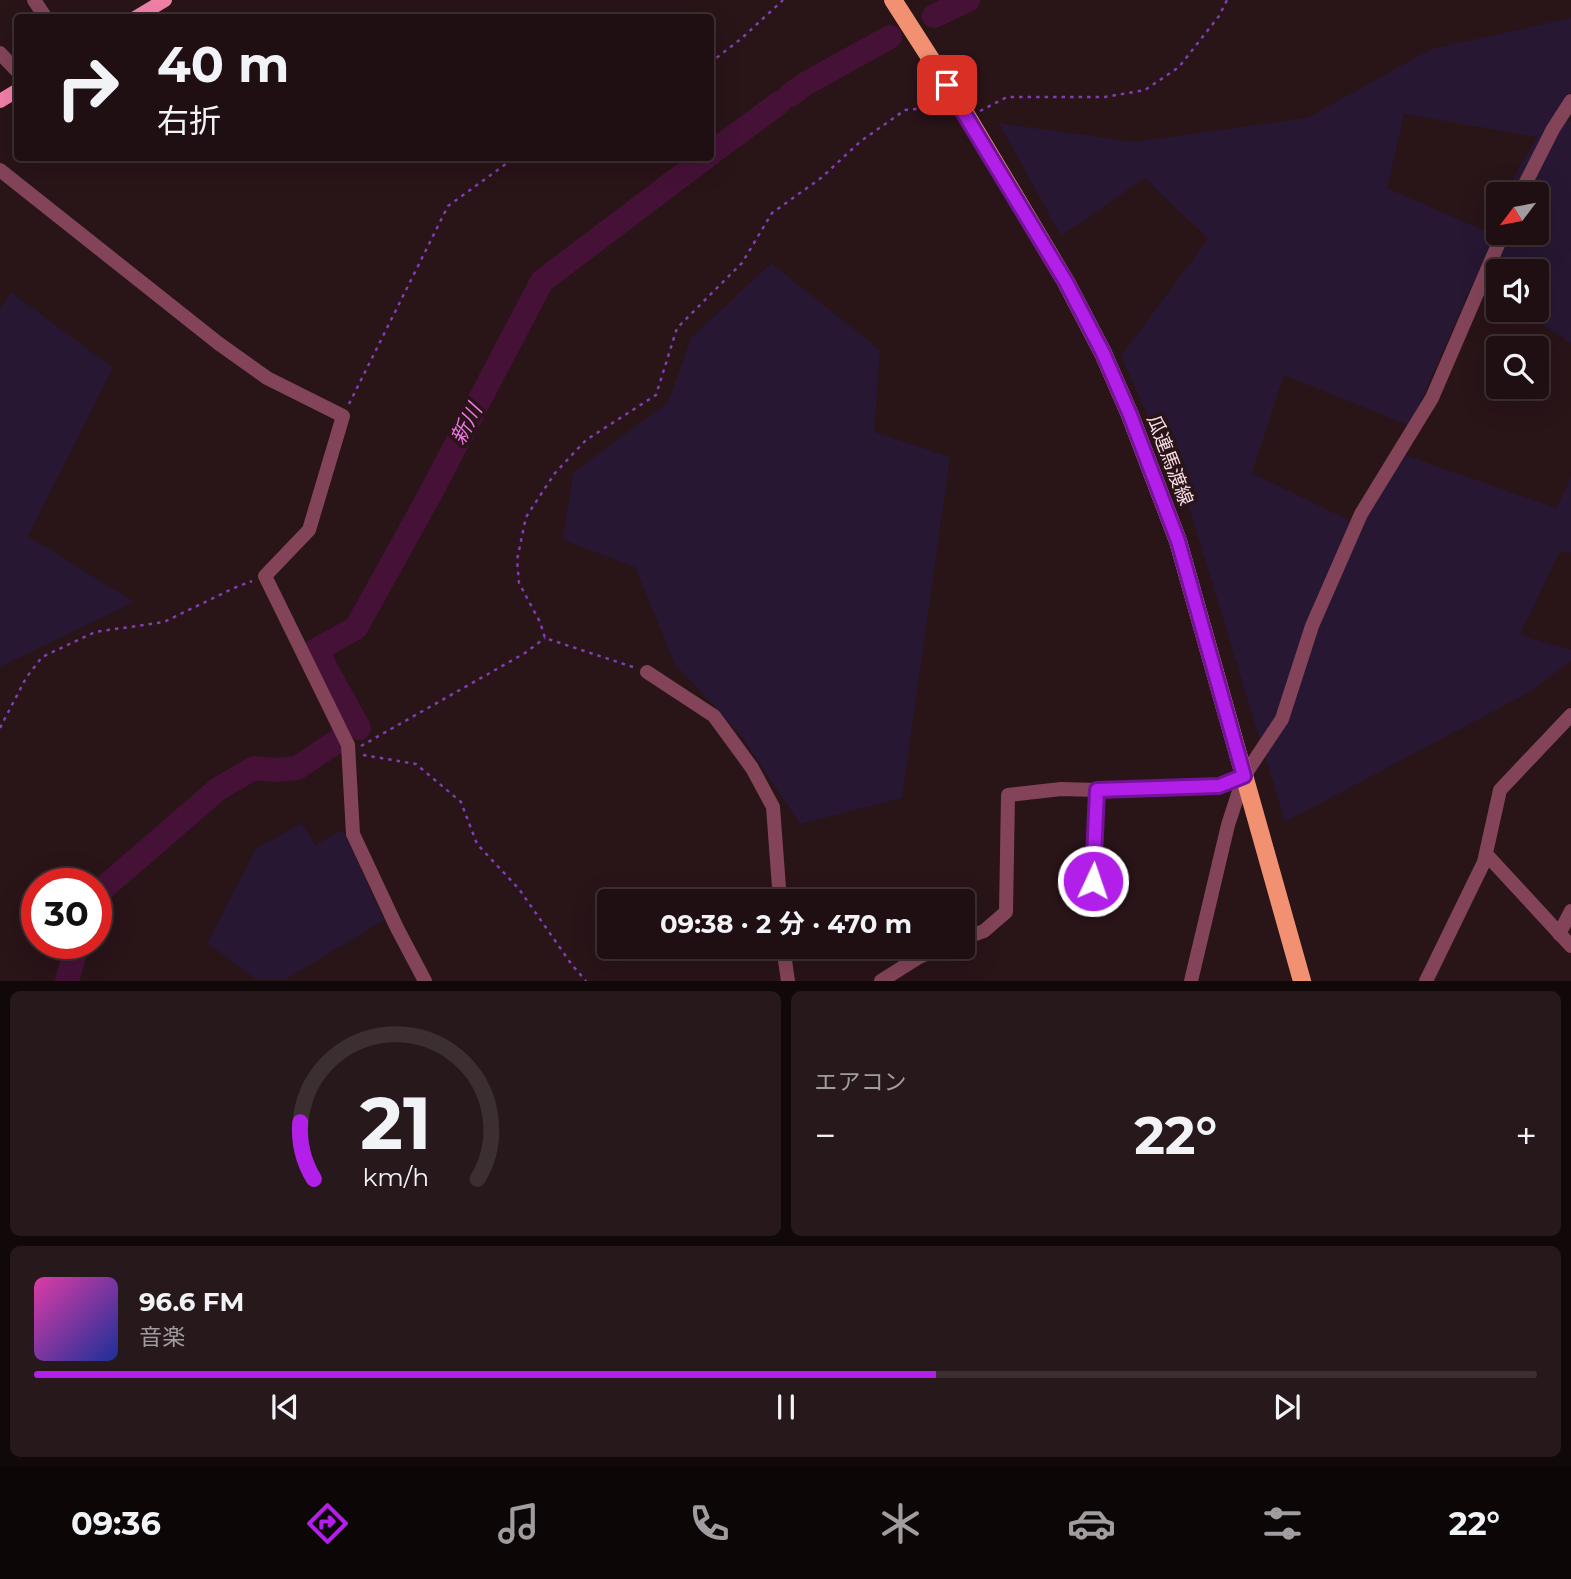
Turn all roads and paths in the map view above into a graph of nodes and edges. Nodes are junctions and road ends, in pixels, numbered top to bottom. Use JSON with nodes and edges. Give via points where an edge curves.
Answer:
{"nodes":[{"id":1,"x":165,"y":0,"type":"edge"},
{"id":2,"x":783,"y":0,"type":"edge"},
{"id":3,"x":893,"y":0,"type":"edge"},
{"id":4,"x":1227,"y":0,"type":"edge"},
{"id":5,"x":142,"y":14,"type":"edge"},
{"id":6,"x":0,"y":53,"type":"edge"},
{"id":7,"x":714,"y":60,"type":"edge"},
{"id":8,"x":14,"y":68,"type":"edge"},
{"id":9,"x":1571,"y":102,"type":"edge"},
{"id":10,"x":965,"y":111,"type":"junction"},
{"id":11,"x":510,"y":161,"type":"edge"},
{"id":12,"x":0,"y":170,"type":"edge"},
{"id":13,"x":1526,"y":182,"type":"edge"},
{"id":14,"x":1498,"y":245,"type":"edge"},
{"id":15,"x":343,"y":416,"type":"junction"},
{"id":16,"x":265,"y":576,"type":"junction"},
{"id":17,"x":545,"y":638,"type":"junction"},
{"id":18,"x":646,"y":672,"type":"joint"},
{"id":19,"x":1571,"y":715,"type":"edge"},
{"id":20,"x":0,"y":728,"type":"edge"},
{"id":21,"x":348,"y":752,"type":"junction"},
{"id":22,"x":1244,"y":776,"type":"junction"},
{"id":23,"x":1097,"y":790,"type":"junction"},
{"id":24,"x":1486,"y":854,"type":"junction"},
{"id":25,"x":1093,"y":881,"type":"dead end"},
{"id":26,"x":779,"y":889,"type":"edge"},
{"id":27,"x":1571,"y":911,"type":"edge"},
{"id":28,"x":975,"y":934,"type":"edge"},
{"id":29,"x":1559,"y":934,"type":"junction"},
{"id":30,"x":1571,"y":947,"type":"edge"},
{"id":31,"x":785,"y":959,"type":"edge"},
{"id":32,"x":916,"y":959,"type":"edge"},
{"id":33,"x":425,"y":981,"type":"edge"},
{"id":34,"x":586,"y":981,"type":"edge"},
{"id":35,"x":788,"y":981,"type":"edge"},
{"id":36,"x":881,"y":981,"type":"edge"},
{"id":37,"x":1191,"y":981,"type":"edge"},
{"id":38,"x":1302,"y":981,"type":"edge"},
{"id":39,"x":1426,"y":981,"type":"edge"}],
"edges":[{"from":1,"to":5,"type":"main road"},
{"from":2,"to":7,"type":"path"},
{"from":3,"to":10,"type":"main road","name":"瓜連馬渡線"},
{"from":4,"to":10,"type":"path","via":[[1179,67],[1145,90],[1105,97],[1007,97]]},
{"from":6,"to":8,"type":"street"},
{"from":9,"to":13,"type":"street"},
{"from":10,"to":17,"type":"path","via":[[905,110],[772,214],[742,263],[677,328],[656,395],[586,440],[555,473],[526,517],[517,560],[519,583]]},
{"from":10,"to":22,"type":"main road","name":"瓜連馬渡線","via":[[1066,282],[1130,415],[1178,541]]},
{"from":11,"to":15,"type":"path","via":[[448,206]]},
{"from":12,"to":15,"type":"street","via":[[267,378]]},
{"from":14,"to":22,"type":"street","via":[[1432,398],[1361,514],[1312,626],[1282,719]]},
{"from":15,"to":16,"type":"street","via":[[309,530]]},
{"from":16,"to":20,"type":"path","via":[[164,622],[95,632],[42,657]]},
{"from":16,"to":21,"type":"street"},
{"from":17,"to":18,"type":"path"},
{"from":17,"to":21,"type":"path"},
{"from":18,"to":26,"type":"street","via":[[714,716],[752,768],[773,807]]},
{"from":19,"to":24,"type":"street","via":[[1500,790]]},
{"from":21,"to":33,"type":"street","via":[[353,834]]},
{"from":21,"to":34,"type":"path","via":[[416,764],[461,802],[477,845],[519,889]]},
{"from":22,"to":23,"type":"street","via":[[1219,786]]},
{"from":22,"to":37,"type":"street"},
{"from":22,"to":38,"type":"main road","name":"瓜連馬渡線"},
{"from":23,"to":25,"type":"street"},
{"from":23,"to":28,"type":"street","via":[[1008,795],[1006,912]]},
{"from":24,"to":29,"type":"street"},
{"from":24,"to":39,"type":"street"},
{"from":27,"to":29,"type":"street"},
{"from":29,"to":30,"type":"street"},
{"from":31,"to":35,"type":"street"},
{"from":32,"to":36,"type":"street"}]}
